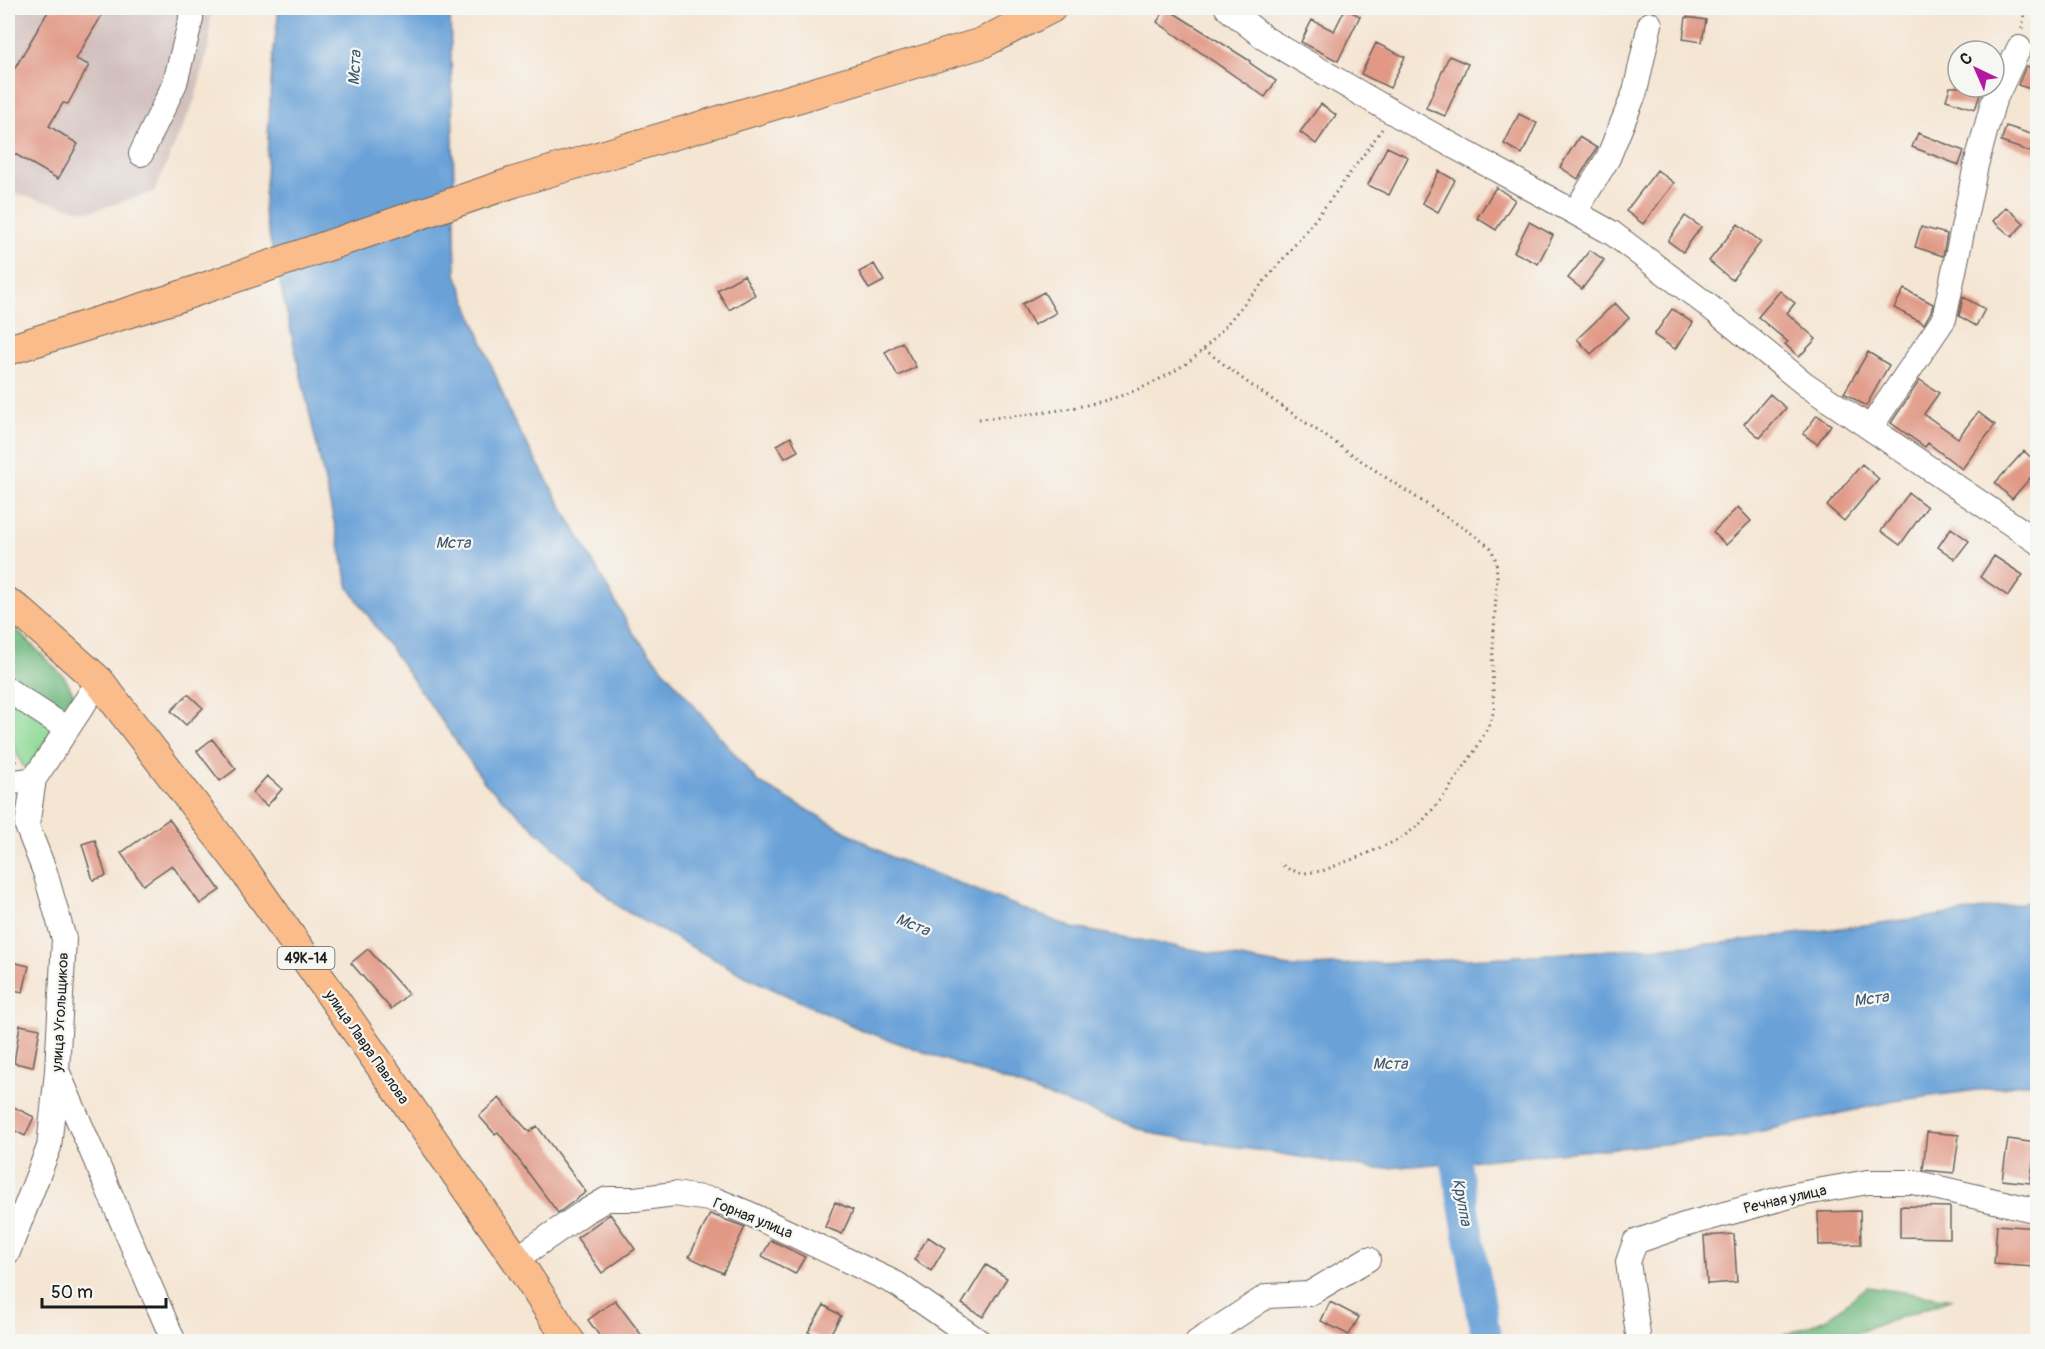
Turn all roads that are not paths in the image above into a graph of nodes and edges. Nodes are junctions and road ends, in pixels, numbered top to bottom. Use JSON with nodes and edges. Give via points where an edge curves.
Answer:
{"nodes":[{"id":1,"x":191,"y":8,"type":"edge"},
{"id":2,"x":1051,"y":8,"type":"edge"},
{"id":3,"x":1227,"y":8,"type":"edge"},
{"id":4,"x":1650,"y":24,"type":"dead end"},
{"id":5,"x":2019,"y":48,"type":"dead end"},
{"id":6,"x":141,"y":154,"type":"dead end"},
{"id":7,"x":1575,"y":212,"type":"junction"},
{"id":8,"x":8,"y":350,"type":"edge"},
{"id":9,"x":1870,"y":428,"type":"junction"},
{"id":10,"x":2037,"y":542,"type":"edge"},
{"id":11,"x":8,"y":603,"type":"edge"},
{"id":12,"x":99,"y":681,"type":"junction"},
{"id":13,"x":8,"y":690,"type":"edge"},
{"id":14,"x":67,"y":729,"type":"junction"},
{"id":15,"x":34,"y":779,"type":"junction"},
{"id":16,"x":8,"y":783,"type":"edge"},
{"id":17,"x":57,"y":1071,"type":"junction"},
{"id":18,"x":2037,"y":1211,"type":"edge"},
{"id":19,"x":8,"y":1252,"type":"edge"},
{"id":20,"x":516,"y":1259,"type":"junction"},
{"id":21,"x":1368,"y":1259,"type":"dead end"},
{"id":22,"x":174,"y":1341,"type":"edge"},
{"id":23,"x":570,"y":1341,"type":"edge"},
{"id":24,"x":980,"y":1341,"type":"edge"},
{"id":25,"x":1197,"y":1341,"type":"edge"},
{"id":26,"x":1639,"y":1341,"type":"edge"}],
"edges":[{"from":1,"to":6,"type":"street","via":[[176,83]]},
{"from":2,"to":8,"type":"main road","via":[[982,43],[514,183]]},
{"from":3,"to":7,"type":"street","via":[[1266,39]]},
{"from":4,"to":7,"type":"street","via":[[1635,92],[1608,158]]},
{"from":5,"to":9,"type":"street","via":[[1993,103],[1944,319]]},
{"from":7,"to":9,"type":"street","via":[[1612,233],[1805,384]]},
{"from":9,"to":10,"type":"street"},
{"from":11,"to":12,"type":"main road","name":"улица Лавра Павлова","number":"49К-14"},
{"from":12,"to":14,"type":"street","name":"улица Угольщиков"},
{"from":12,"to":20,"type":"main road","name":"улица Лавра Павлова","number":"49К-14","via":[[239,863]]},
{"from":13,"to":14,"type":"street"},
{"from":14,"to":15,"type":"street","name":"улица Угольщиков"},
{"from":15,"to":16,"type":"street"},
{"from":15,"to":17,"type":"street","name":"улица Угольщиков","via":[[27,826],[64,939]]},
{"from":17,"to":19,"type":"street","name":"улица Угольщиков","via":[[49,1147]]},
{"from":17,"to":22,"type":"street"},
{"from":18,"to":26,"type":"street","name":"Речная улица","via":[[1913,1182],[1868,1182],[1794,1195],[1684,1225],[1635,1242],[1628,1262]]},
{"from":20,"to":23,"type":"main road","name":"улица Лавра Павлова","number":"49К-14"},
{"from":20,"to":24,"type":"street","name":"Горная улица","via":[[607,1199],[674,1194],[716,1200],[897,1284]]},
{"from":21,"to":25,"type":"street","via":[[1309,1294],[1267,1296]]}]}
